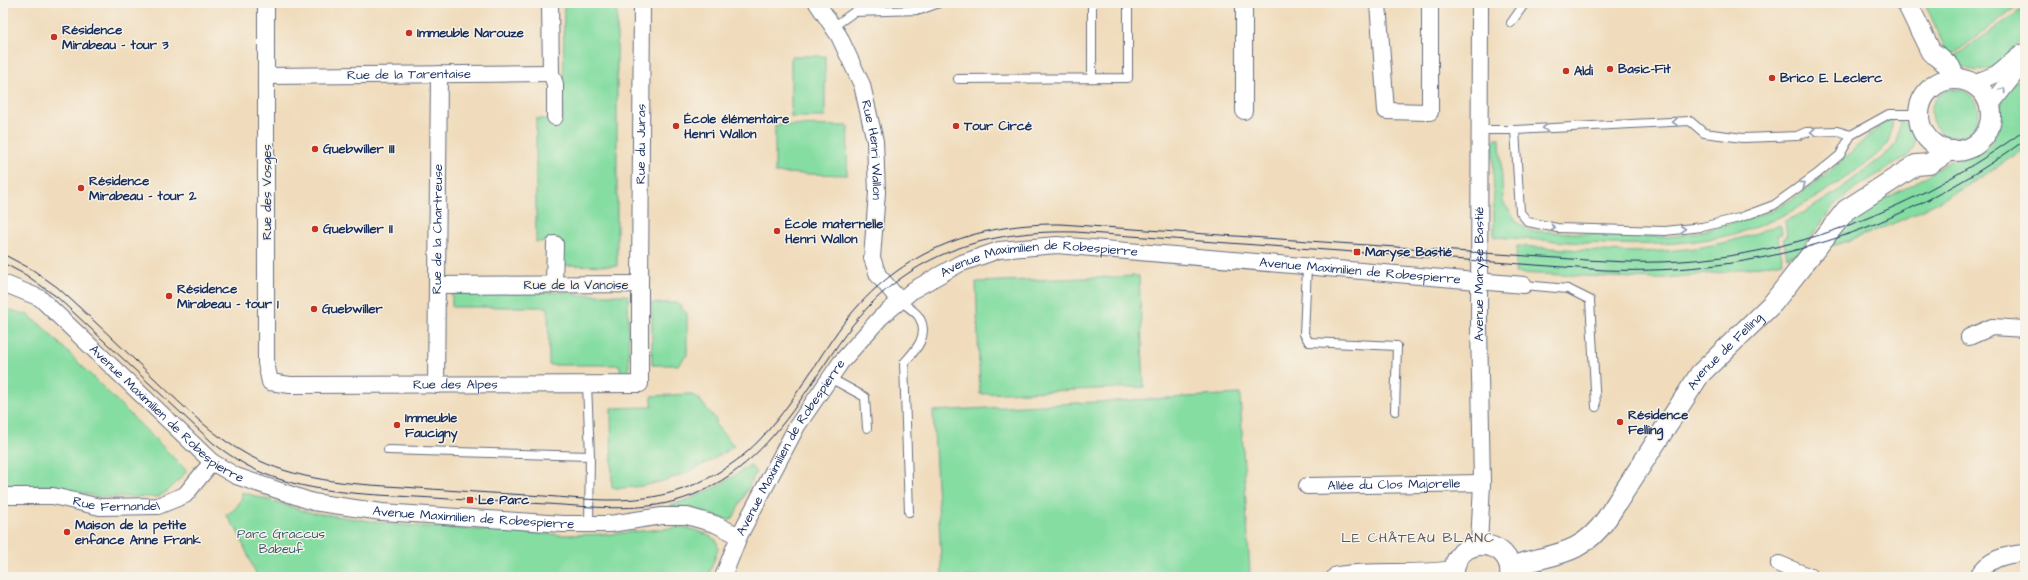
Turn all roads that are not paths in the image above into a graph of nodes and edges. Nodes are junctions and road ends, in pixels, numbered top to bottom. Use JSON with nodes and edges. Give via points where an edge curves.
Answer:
{"nodes":[{"id":1,"x":266,"y":3,"type":"edge"},
{"id":2,"x":550,"y":3,"type":"edge"},
{"id":3,"x":642,"y":3,"type":"edge"},
{"id":4,"x":817,"y":3,"type":"edge"},
{"id":5,"x":939,"y":3,"type":"edge"},
{"id":6,"x":1092,"y":3,"type":"edge"},
{"id":7,"x":1128,"y":3,"type":"edge"},
{"id":8,"x":1244,"y":3,"type":"edge"},
{"id":9,"x":1378,"y":3,"type":"edge"},
{"id":10,"x":1430,"y":3,"type":"edge"},
{"id":11,"x":1480,"y":3,"type":"edge"},
{"id":12,"x":1525,"y":3,"type":"edge"},
{"id":13,"x":1907,"y":3,"type":"edge"},
{"id":14,"x":1511,"y":23,"type":"dead end"},
{"id":15,"x":833,"y":27,"type":"junction"},
{"id":16,"x":2025,"y":51,"type":"edge"},
{"id":17,"x":1930,"y":52,"type":"junction"},
{"id":18,"x":2020,"y":70,"type":"edge"},
{"id":19,"x":551,"y":73,"type":"junction"},
{"id":20,"x":439,"y":74,"type":"junction"},
{"id":21,"x":267,"y":76,"type":"junction"},
{"id":22,"x":1092,"y":78,"type":"junction"},
{"id":23,"x":1955,"y":78,"type":"junction"},
{"id":24,"x":958,"y":79,"type":"dead end"},
{"id":25,"x":1933,"y":85,"type":"junction"},
{"id":26,"x":1976,"y":85,"type":"junction"},
{"id":27,"x":1990,"y":106,"type":"junction"},
{"id":28,"x":1244,"y":111,"type":"dead end"},
{"id":29,"x":1918,"y":114,"type":"junction"},
{"id":30,"x":555,"y":117,"type":"dead end"},
{"id":31,"x":1479,"y":130,"type":"junction"},
{"id":32,"x":1515,"y":130,"type":"junction"},
{"id":33,"x":1852,"y":135,"type":"junction"},
{"id":34,"x":1925,"y":136,"type":"junction"},
{"id":35,"x":1949,"y":151,"type":"junction"},
{"id":36,"x":1916,"y":165,"type":"junction"},
{"id":37,"x":555,"y":244,"type":"dead end"},
{"id":38,"x":1307,"y":267,"type":"junction"},
{"id":39,"x":1479,"y":282,"type":"junction"},
{"id":40,"x":3,"y":283,"type":"edge"},
{"id":41,"x":640,"y":284,"type":"junction"},
{"id":42,"x":437,"y":285,"type":"junction"},
{"id":43,"x":554,"y":285,"type":"junction"},
{"id":44,"x":1524,"y":285,"type":"joint"},
{"id":45,"x":900,"y":301,"type":"junction"},
{"id":46,"x":2025,"y":329,"type":"edge"},
{"id":47,"x":1969,"y":336,"type":"dead end"},
{"id":48,"x":830,"y":378,"type":"junction"},
{"id":49,"x":270,"y":382,"type":"joint"},
{"id":50,"x":587,"y":384,"type":"junction"},
{"id":51,"x":640,"y":384,"type":"joint"},
{"id":52,"x":436,"y":385,"type":"junction"},
{"id":53,"x":1596,"y":407,"type":"dead end"},
{"id":54,"x":1395,"y":411,"type":"dead end"},
{"id":55,"x":867,"y":428,"type":"dead end"},
{"id":56,"x":388,"y":450,"type":"dead end"},
{"id":57,"x":590,"y":456,"type":"junction"},
{"id":58,"x":212,"y":462,"type":"junction"},
{"id":59,"x":1482,"y":483,"type":"junction"},
{"id":60,"x":1307,"y":486,"type":"dead end"},
{"id":61,"x":3,"y":496,"type":"edge"},
{"id":62,"x":909,"y":512,"type":"dead end"},
{"id":63,"x":589,"y":524,"type":"junction"},
{"id":64,"x":739,"y":536,"type":"junction"},
{"id":65,"x":1479,"y":545,"type":"junction"},
{"id":66,"x":2025,"y":553,"type":"edge"},
{"id":67,"x":1779,"y":564,"type":"dead end"},
{"id":68,"x":1510,"y":572,"type":"edge"},
{"id":69,"x":1454,"y":574,"type":"edge"},
{"id":70,"x":723,"y":577,"type":"edge"},
{"id":71,"x":1337,"y":577,"type":"edge"},
{"id":72,"x":1810,"y":577,"type":"edge"},
{"id":73,"x":1977,"y":577,"type":"edge"}],
"edges":[{"from":1,"to":21,"type":"street","name":"Rue des Vosges"},
{"from":2,"to":19,"type":"street"},
{"from":3,"to":41,"type":"street","name":"Rue du Juras"},
{"from":4,"to":15,"type":"street","name":"Rue Henri Wallon"},
{"from":5,"to":15,"type":"lane","via":[[920,10],[854,12]]},
{"from":6,"to":22,"type":"lane"},
{"from":7,"to":22,"type":"lane","via":[[1128,78]]},
{"from":8,"to":28,"type":"street"},
{"from":9,"to":10,"type":"street","via":[[1386,111],[1430,112]]},
{"from":11,"to":31,"type":"street","name":"Avenue Maryse Bastié"},
{"from":12,"to":14,"type":"lane"},
{"from":13,"to":17,"type":"street"},
{"from":15,"to":45,"type":"street","name":"Rue Henri Wallon","via":[[862,85],[875,141],[877,192],[872,258],[878,274]]},
{"from":16,"to":18,"type":"street"},
{"from":16,"to":26,"type":"street","via":[[1996,74]]},
{"from":17,"to":23,"type":"street","via":[[1950,68]]},
{"from":17,"to":25,"type":"street","via":[[1927,67]]},
{"from":27,"to":18,"type":"street","one_way":true},
{"from":19,"to":20,"type":"street","name":"Rue de la Tarentaise"},
{"from":19,"to":30,"type":"street","via":[[555,84]]},
{"from":20,"to":21,"type":"street","name":"Rue de la Tarentaise"},
{"from":20,"to":42,"type":"street","name":"Rue de la Chartreuse"},
{"from":21,"to":49,"type":"street","name":"Rue des Vosges","via":[[266,364]]},
{"from":22,"to":24,"type":"lane"},
{"from":23,"to":25,"type":"street"},
{"from":23,"to":26,"type":"street"},
{"from":25,"to":29,"type":"street","via":[[1922,98]]},
{"from":26,"to":27,"type":"street"},
{"from":27,"to":35,"type":"street","via":[[1989,126],[1985,136],[1969,148]]},
{"from":29,"to":33,"type":"lane","via":[[1889,114]]},
{"from":29,"to":34,"type":"street"},
{"from":31,"to":32,"type":"lane"},
{"from":31,"to":39,"type":"street","name":"Avenue Maryse Bastié"},
{"from":33,"to":32,"type":"lane","one_way":true,"via":[[1836,131],[1806,132],[1797,136],[1743,138],[1704,133],[1690,121]]},
{"from":32,"to":33,"type":"lane","one_way":true,"via":[[1520,212],[1528,222],[1551,228],[1658,231],[1702,227],[1739,218],[1774,205],[1840,155]]},
{"from":34,"to":35,"type":"street","via":[[1931,143]]},
{"from":34,"to":36,"type":"street","via":[[1916,156]]},
{"from":35,"to":36,"type":"street","name":"Avenue de Felling","via":[[1929,164]]},
{"from":36,"to":68,"type":"street","name":"Avenue de Felling","via":[[1846,210],[1773,303],[1700,374],[1607,518],[1590,539],[1577,548]]},
{"from":37,"to":43,"type":"street"},
{"from":38,"to":39,"type":"street","name":"Avenue Maximilien de Robespierre"},
{"from":38,"to":45,"type":"street","name":"Avenue Maximilien de Robespierre","via":[[1057,245],[999,250],[959,264],[913,290]]},
{"from":38,"to":54,"type":"lane","via":[[1304,334],[1309,342],[1397,346]]},
{"from":39,"to":44,"type":"street","name":"Avenue Maximilien de Robespierre"},
{"from":39,"to":59,"type":"street","name":"Avenue Maryse Bastié"},
{"from":40,"to":58,"type":"street","name":"Avenue Maximilien de Robespierre","via":[[40,298]]},
{"from":41,"to":43,"type":"street","name":"Rue de la Vanoise"},
{"from":41,"to":51,"type":"street","name":"Rue de la Vanoise"},
{"from":42,"to":43,"type":"street","name":"Rue de la Vanoise"},
{"from":42,"to":52,"type":"street","name":"Rue de la Chartreuse"},
{"from":44,"to":53,"type":"lane","via":[[1568,289],[1590,300]]},
{"from":45,"to":48,"type":"street","name":"Avenue Maximilien de Robespierre","via":[[880,318]]},
{"from":45,"to":62,"type":"lane","via":[[919,316],[923,328],[920,346],[904,363]]},
{"from":46,"to":47,"type":"street","via":[[1992,327]]},
{"from":48,"to":55,"type":"lane","via":[[865,396]]},
{"from":48,"to":64,"type":"street","name":"Avenue Maximilien de Robespierre","via":[[798,426]]},
{"from":49,"to":52,"type":"street","name":"Rue des Alpes","via":[[290,385]]},
{"from":50,"to":51,"type":"street","name":"Rue des Alpes"},
{"from":50,"to":52,"type":"street","name":"Rue des Alpes"},
{"from":50,"to":57,"type":"lane"},
{"from":56,"to":57,"type":"lane"},
{"from":57,"to":63,"type":"lane"},
{"from":58,"to":61,"type":"street","name":"Rue Fernandel","via":[[185,494],[158,506],[100,507],[53,496]]},
{"from":58,"to":63,"type":"street","name":"Avenue Maximilien de Robespierre","via":[[236,476],[313,502],[382,512]]},
{"from":59,"to":60,"type":"street","name":"Allée du Clos Majorelle"},
{"from":59,"to":65,"type":"street","name":"Avenue Maryse Bastié"},
{"from":63,"to":64,"type":"street","name":"Avenue Maximilien de Robespierre","via":[[610,524],[662,516],[687,516],[715,524]]},
{"from":64,"to":70,"type":"street"},
{"from":65,"to":68,"type":"street","via":[[1495,548],[1502,553]]},
{"from":65,"to":69,"type":"street","via":[[1464,551],[1459,557]]},
{"from":66,"to":73,"type":"street","via":[[2002,555],[1990,562]]},
{"from":67,"to":72,"type":"street"},
{"from":69,"to":71,"type":"street"}]}
